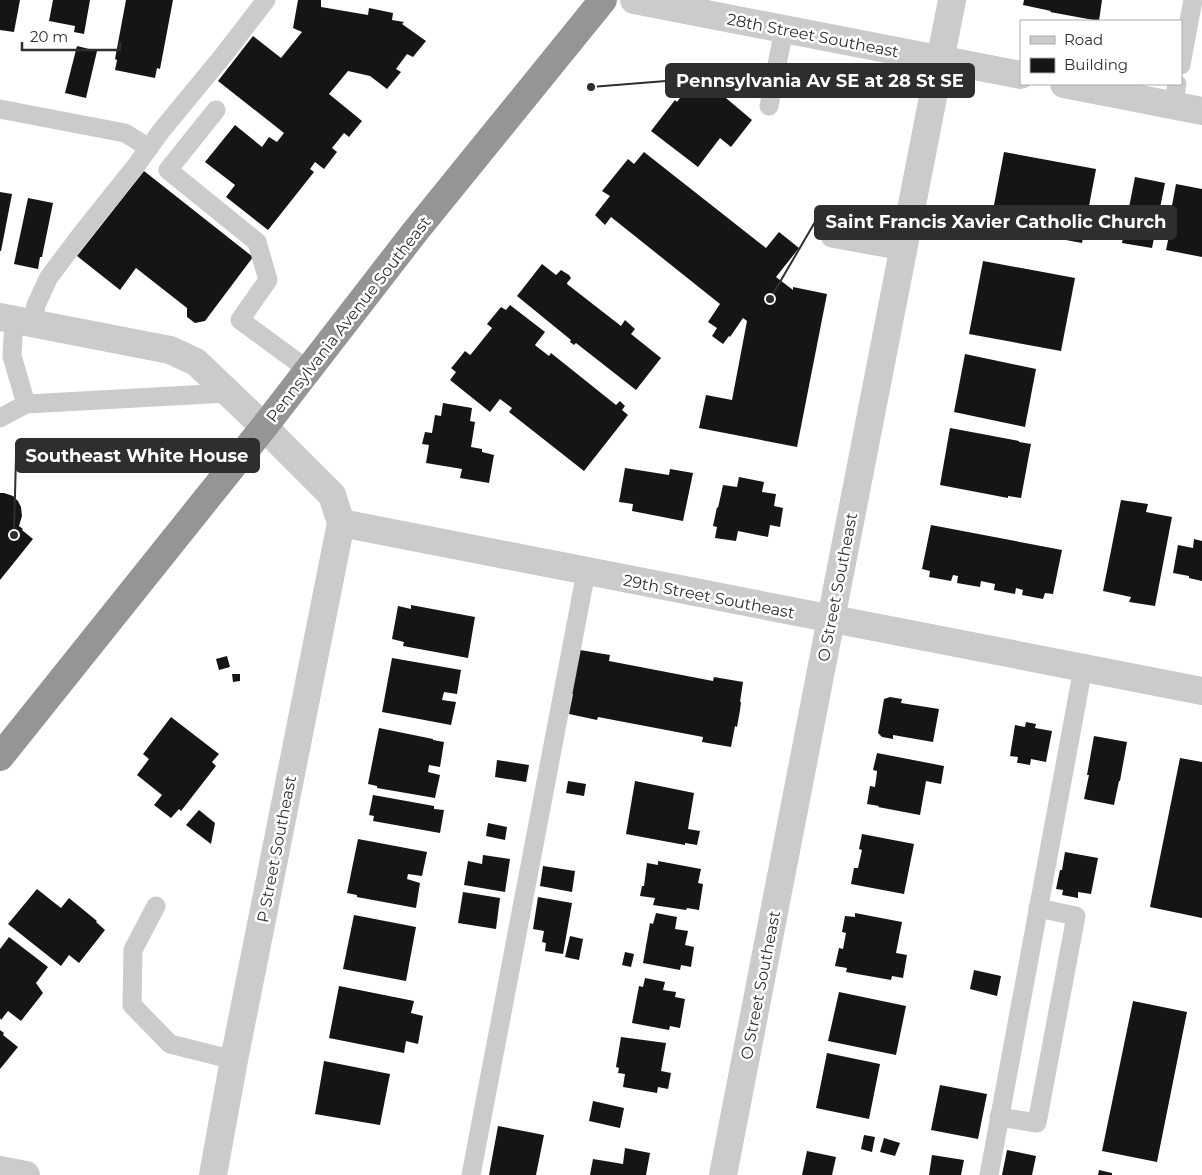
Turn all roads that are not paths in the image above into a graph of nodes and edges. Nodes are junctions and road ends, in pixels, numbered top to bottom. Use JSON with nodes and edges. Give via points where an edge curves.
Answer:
{"nodes":[{"id":1,"x":266,"y":0,"type":"edge"},
{"id":2,"x":604,"y":0,"type":"edge"},
{"id":3,"x":634,"y":0,"type":"edge"},
{"id":4,"x":952,"y":0,"type":"edge"},
{"id":5,"x":1193,"y":0,"type":"edge"},
{"id":6,"x":784,"y":29,"type":"junction"},
{"id":7,"x":940,"y":60,"type":"junction"},
{"id":8,"x":1182,"y":60,"type":"edge"},
{"id":9,"x":1020,"y":75,"type":"edge"},
{"id":10,"x":1075,"y":85,"type":"edge"},
{"id":11,"x":1175,"y":94,"type":"edge"},
{"id":12,"x":769,"y":106,"type":"dead end"},
{"id":13,"x":0,"y":109,"type":"edge"},
{"id":14,"x":216,"y":110,"type":"dead end"},
{"id":15,"x":1202,"y":111,"type":"edge"},
{"id":16,"x":149,"y":148,"type":"junction"},
{"id":17,"x":831,"y":238,"type":"dead end"},
{"id":18,"x":903,"y":251,"type":"junction"},
{"id":19,"x":16,"y":320,"type":"edge"},
{"id":20,"x":308,"y":370,"type":"junction"},
{"id":21,"x":228,"y":393,"type":"junction"},
{"id":22,"x":26,"y":404,"type":"junction"},
{"id":23,"x":0,"y":418,"type":"edge"},
{"id":24,"x":264,"y":427,"type":"junction"},
{"id":25,"x":341,"y":524,"type":"junction"},
{"id":26,"x":586,"y":572,"type":"junction"},
{"id":27,"x":831,"y":619,"type":"junction"},
{"id":28,"x":1083,"y":668,"type":"junction"},
{"id":29,"x":1202,"y":691,"type":"edge"},
{"id":30,"x":0,"y":756,"type":"edge"},
{"id":31,"x":156,"y":906,"type":"dead end"},
{"id":32,"x":1038,"y":908,"type":"junction"},
{"id":33,"x":234,"y":1060,"type":"junction"},
{"id":34,"x":999,"y":1116,"type":"junction"},
{"id":35,"x":0,"y":1170,"type":"edge"},
{"id":36,"x":25,"y":1175,"type":"edge"},
{"id":37,"x":213,"y":1175,"type":"edge"},
{"id":38,"x":471,"y":1175,"type":"edge"},
{"id":39,"x":723,"y":1175,"type":"edge"},
{"id":40,"x":988,"y":1175,"type":"edge"}],
"edges":[{"from":1,"to":16,"type":"lane"},
{"from":2,"to":20,"type":"highway","name":"Pennsylvania Avenue Southeast","via":[[414,233]]},
{"from":3,"to":6,"type":"street","name":"28th Street Southeast"},
{"from":4,"to":7,"type":"street","name":"O Street Southeast"},
{"from":5,"to":8,"type":"lane"},
{"from":6,"to":7,"type":"street","name":"28th Street Southeast"},
{"from":6,"to":12,"type":"lane"},
{"from":7,"to":9,"type":"street","name":"28th Street Southeast"},
{"from":7,"to":18,"type":"street","name":"O Street Southeast"},
{"from":10,"to":11,"type":"street"},
{"from":11,"to":15,"type":"street"},
{"from":13,"to":16,"type":"lane","via":[[125,133]]},
{"from":14,"to":20,"type":"lane","via":[[168,170],[257,242],[268,280],[240,320]]},
{"from":16,"to":19,"type":"lane","via":[[49,277],[36,305]]},
{"from":17,"to":18,"type":"lane"},
{"from":18,"to":27,"type":"street","name":"O Street Southeast"},
{"from":19,"to":21,"type":"street","via":[[170,350],[196,362]]},
{"from":19,"to":22,"type":"lane","via":[[12,356]]},
{"from":20,"to":24,"type":"highway","name":"Pennsylvania Avenue Southeast"},
{"from":21,"to":22,"type":"lane"},
{"from":21,"to":24,"type":"street"},
{"from":22,"to":23,"type":"lane"},
{"from":24,"to":25,"type":"street","via":[[332,496]]},
{"from":24,"to":30,"type":"highway","name":"Pennsylvania Avenue Southeast"},
{"from":25,"to":26,"type":"street","name":"29th Street Southeast"},
{"from":25,"to":33,"type":"street","name":"P Street Southeast"},
{"from":26,"to":27,"type":"street","name":"29th Street Southeast"},
{"from":26,"to":38,"type":"lane"},
{"from":27,"to":28,"type":"street","name":"29th Street Southeast"},
{"from":27,"to":39,"type":"street","name":"O Street Southeast"},
{"from":28,"to":29,"type":"street","name":"29th Street Southeast"},
{"from":28,"to":32,"type":"lane"},
{"from":31,"to":33,"type":"lane","via":[[133,950],[132,1005],[170,1044]]},
{"from":32,"to":34,"type":"lane"},
{"from":32,"to":34,"type":"lane","via":[[1076,916],[1037,1123]]},
{"from":33,"to":37,"type":"street","name":"P Street Southeast"},
{"from":34,"to":40,"type":"lane"},
{"from":35,"to":36,"type":"street"}]}
